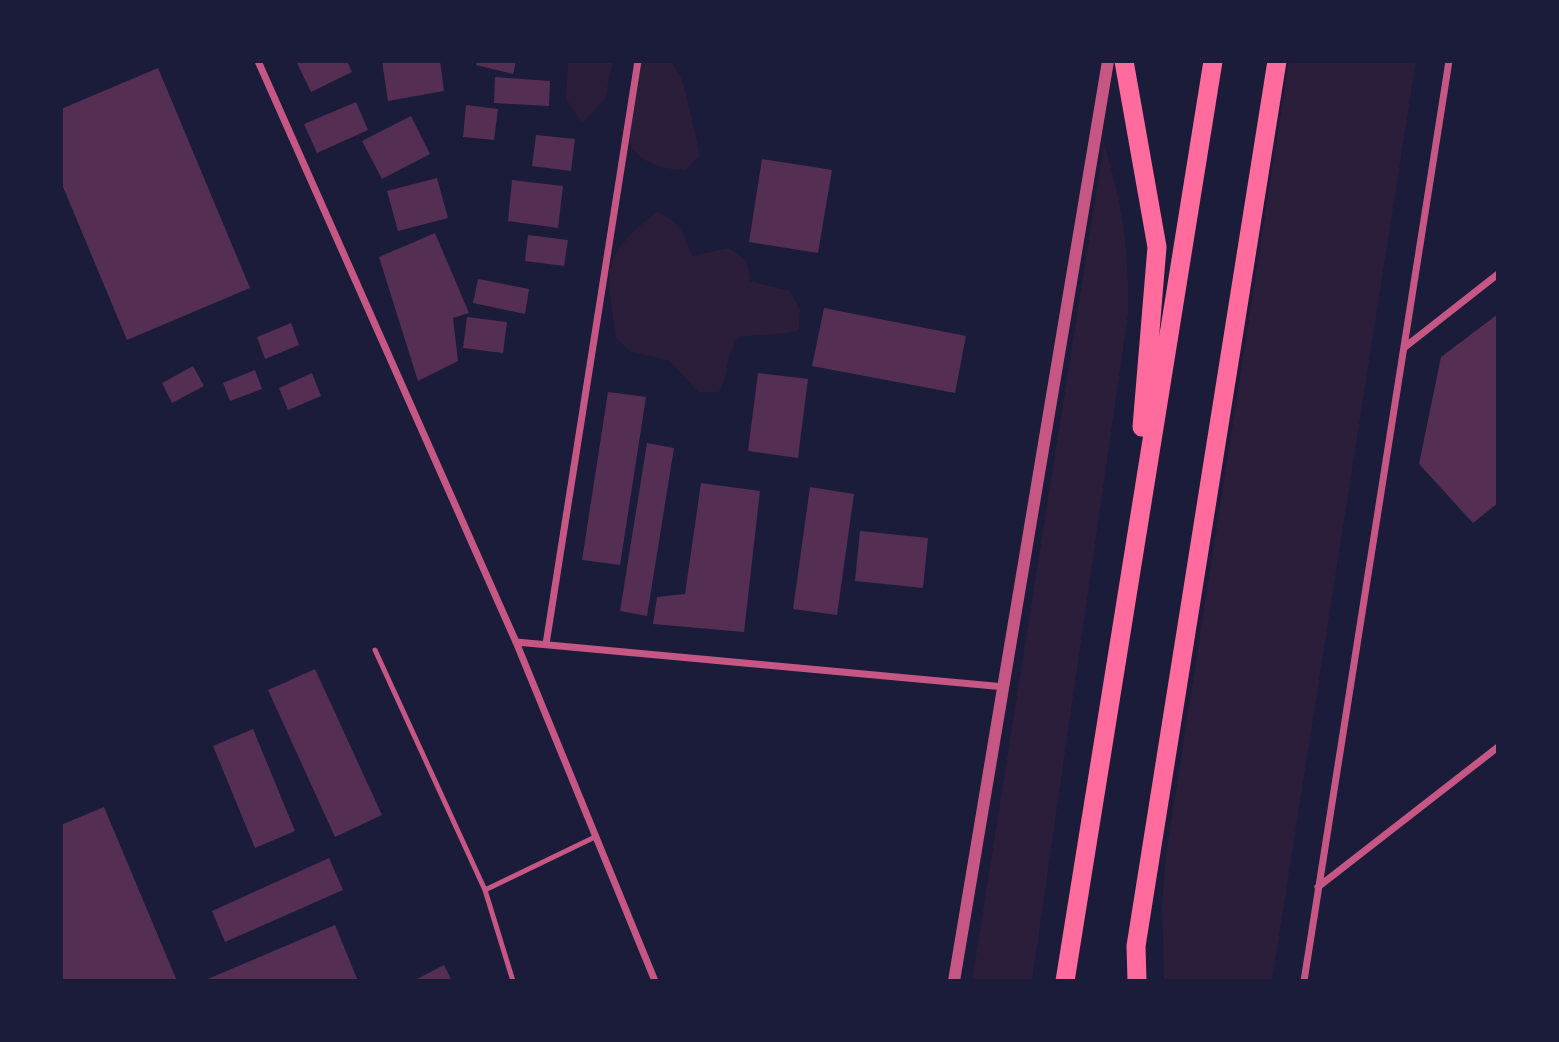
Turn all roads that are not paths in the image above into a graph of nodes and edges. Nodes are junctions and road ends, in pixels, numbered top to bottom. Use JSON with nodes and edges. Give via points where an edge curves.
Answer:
{"nodes":[{"id":1,"x":258,"y":61,"type":"edge"},
{"id":2,"x":638,"y":61,"type":"edge"},
{"id":3,"x":1108,"y":61,"type":"edge"},
{"id":4,"x":1124,"y":61,"type":"edge"},
{"id":5,"x":1213,"y":61,"type":"edge"},
{"id":6,"x":1277,"y":61,"type":"edge"},
{"id":7,"x":1449,"y":61,"type":"edge"},
{"id":8,"x":1498,"y":275,"type":"edge"},
{"id":9,"x":1404,"y":348,"type":"junction"},
{"id":10,"x":1128,"y":586,"type":"junction"},
{"id":11,"x":516,"y":642,"type":"junction"},
{"id":12,"x":546,"y":643,"type":"junction"},
{"id":13,"x":375,"y":650,"type":"dead end"},
{"id":14,"x":1006,"y":687,"type":"junction"},
{"id":15,"x":1498,"y":747,"type":"edge"},
{"id":16,"x":595,"y":836,"type":"junction"},
{"id":17,"x":1318,"y":887,"type":"junction"},
{"id":18,"x":485,"y":890,"type":"junction"},
{"id":19,"x":513,"y":981,"type":"edge"},
{"id":20,"x":655,"y":981,"type":"edge"},
{"id":21,"x":954,"y":981,"type":"edge"},
{"id":22,"x":1065,"y":981,"type":"edge"},
{"id":23,"x":1137,"y":981,"type":"edge"},
{"id":24,"x":1304,"y":981,"type":"edge"}],
"edges":[{"from":1,"to":11,"type":"street"},
{"from":2,"to":12,"type":"street"},
{"from":3,"to":14,"type":"street"},
{"from":4,"to":10,"type":"highway","via":[[1157,247]]},
{"from":5,"to":10,"type":"highway"},
{"from":6,"to":23,"type":"highway","via":[[1136,946]]},
{"from":7,"to":9,"type":"street"},
{"from":8,"to":9,"type":"street"},
{"from":9,"to":17,"type":"street"},
{"from":10,"to":22,"type":"highway"},
{"from":11,"to":12,"type":"street"},
{"from":11,"to":16,"type":"street"},
{"from":12,"to":14,"type":"street"},
{"from":13,"to":18,"type":"lane"},
{"from":14,"to":21,"type":"street"},
{"from":15,"to":17,"type":"street"},
{"from":16,"to":18,"type":"lane"},
{"from":16,"to":20,"type":"street"},
{"from":17,"to":24,"type":"street"},
{"from":18,"to":19,"type":"lane"}]}
